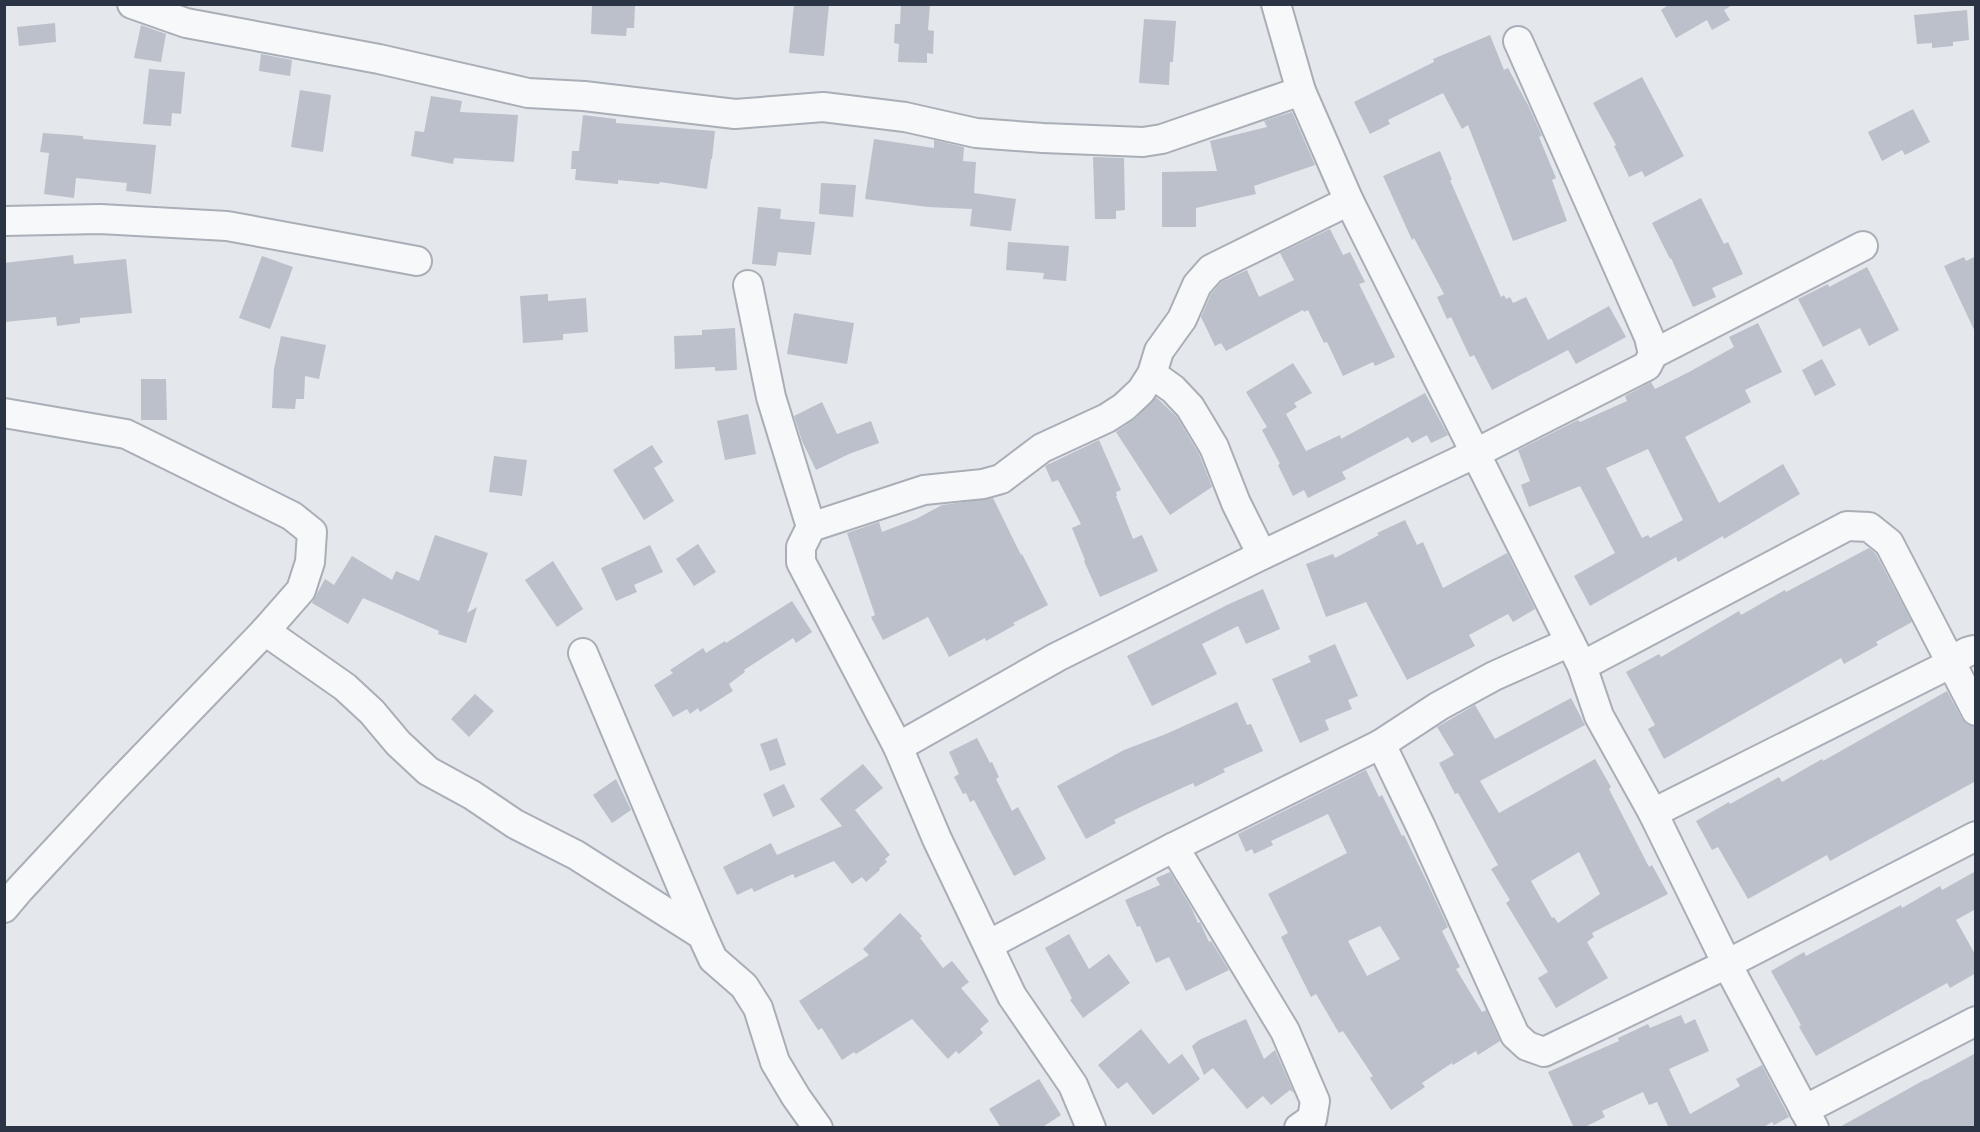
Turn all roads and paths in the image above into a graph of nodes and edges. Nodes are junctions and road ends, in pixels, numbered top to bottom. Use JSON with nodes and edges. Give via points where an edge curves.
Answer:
{"nodes":[{"id":1,"x":132,"y":4,"type":"edge"},
{"id":2,"x":1276,"y":4,"type":"edge"},
{"id":3,"x":1518,"y":41,"type":"dead end"},
{"id":4,"x":1301,"y":91,"type":"junction"},
{"id":5,"x":1349,"y":201,"type":"junction"},
{"id":6,"x":4,"y":221,"type":"edge"},
{"id":7,"x":1863,"y":246,"type":"dead end"},
{"id":8,"x":417,"y":261,"type":"dead end"},
{"id":9,"x":748,"y":285,"type":"dead end"},
{"id":10,"x":1653,"y":354,"type":"junction"},
{"id":11,"x":1152,"y":374,"type":"junction"},
{"id":12,"x":4,"y":413,"type":"edge"},
{"id":13,"x":1474,"y":454,"type":"junction"},
{"id":14,"x":812,"y":527,"type":"junction"},
{"id":15,"x":1262,"y":555,"type":"junction"},
{"id":16,"x":265,"y":631,"type":"junction"},
{"id":17,"x":583,"y":653,"type":"dead end"},
{"id":18,"x":1576,"y":654,"type":"junction"},
{"id":19,"x":1964,"y":656,"type":"edge"},
{"id":20,"x":1976,"y":711,"type":"edge"},
{"id":21,"x":1381,"y":744,"type":"junction"},
{"id":22,"x":898,"y":747,"type":"junction"},
{"id":23,"x":1653,"y":813,"type":"junction"},
{"id":24,"x":1976,"y":836,"type":"edge"},
{"id":25,"x":1174,"y":847,"type":"junction"},
{"id":26,"x":4,"y":908,"type":"edge"},
{"id":27,"x":702,"y":934,"type":"junction"},
{"id":28,"x":988,"y":945,"type":"junction"},
{"id":29,"x":1727,"y":964,"type":"junction"},
{"id":30,"x":1976,"y":1021,"type":"edge"},
{"id":31,"x":1809,"y":1119,"type":"edge"},
{"id":32,"x":818,"y":1128,"type":"edge"},
{"id":33,"x":1091,"y":1128,"type":"edge"},
{"id":34,"x":1299,"y":1128,"type":"edge"}],
"edges":[{"from":1,"to":4,"type":"street","via":[[186,23],[380,59],[528,93],[735,114],[822,107],[905,117],[976,133],[1043,138],[1143,142],[1162,139]]},
{"from":2,"to":4,"type":"street"},
{"from":3,"to":10,"type":"street","via":[[1649,337]]},
{"from":4,"to":5,"type":"street"},
{"from":5,"to":11,"type":"street","via":[[1211,269],[1197,285],[1182,319],[1159,351]]},
{"from":5,"to":13,"type":"street"},
{"from":6,"to":8,"type":"street","via":[[100,219],[227,226]]},
{"from":7,"to":10,"type":"street"},
{"from":9,"to":14,"type":"street","via":[[771,397]]},
{"from":10,"to":13,"type":"street","via":[[1647,366]]},
{"from":11,"to":14,"type":"street","via":[[1124,407],[1042,448],[1002,479],[924,490]]},
{"from":11,"to":15,"type":"street","via":[[1173,388],[1190,407],[1214,447]]},
{"from":12,"to":16,"type":"street","via":[[126,434],[292,516],[312,532],[310,562],[301,590]]},
{"from":13,"to":15,"type":"street"},
{"from":13,"to":18,"type":"street"},
{"from":14,"to":22,"type":"street","via":[[801,547],[801,562]]},
{"from":15,"to":22,"type":"street","via":[[1057,657]]},
{"from":16,"to":26,"type":"street"},
{"from":16,"to":27,"type":"street","via":[[345,687],[428,771],[515,824],[576,855]]},
{"from":17,"to":27,"type":"street"},
{"from":18,"to":19,"type":"street","via":[[1847,526],[1869,527],[1889,543]]},
{"from":18,"to":21,"type":"street","via":[[1494,676]]},
{"from":18,"to":23,"type":"street","via":[[1599,716]]},
{"from":19,"to":20,"type":"street"},
{"from":19,"to":23,"type":"street"},
{"from":21,"to":25,"type":"street"},
{"from":21,"to":29,"type":"street","via":[[1515,1035],[1527,1046],[1544,1052]]},
{"from":22,"to":28,"type":"street"},
{"from":23,"to":29,"type":"street"},
{"from":24,"to":29,"type":"street"},
{"from":25,"to":28,"type":"street"},
{"from":25,"to":34,"type":"street","via":[[1285,1031],[1315,1101],[1312,1119]]},
{"from":27,"to":32,"type":"street","via":[[713,959],[744,986],[758,1008],[775,1062]]},
{"from":28,"to":33,"type":"street","via":[[1012,996],[1073,1085]]},
{"from":29,"to":31,"type":"street"},
{"from":30,"to":31,"type":"street"}]}
